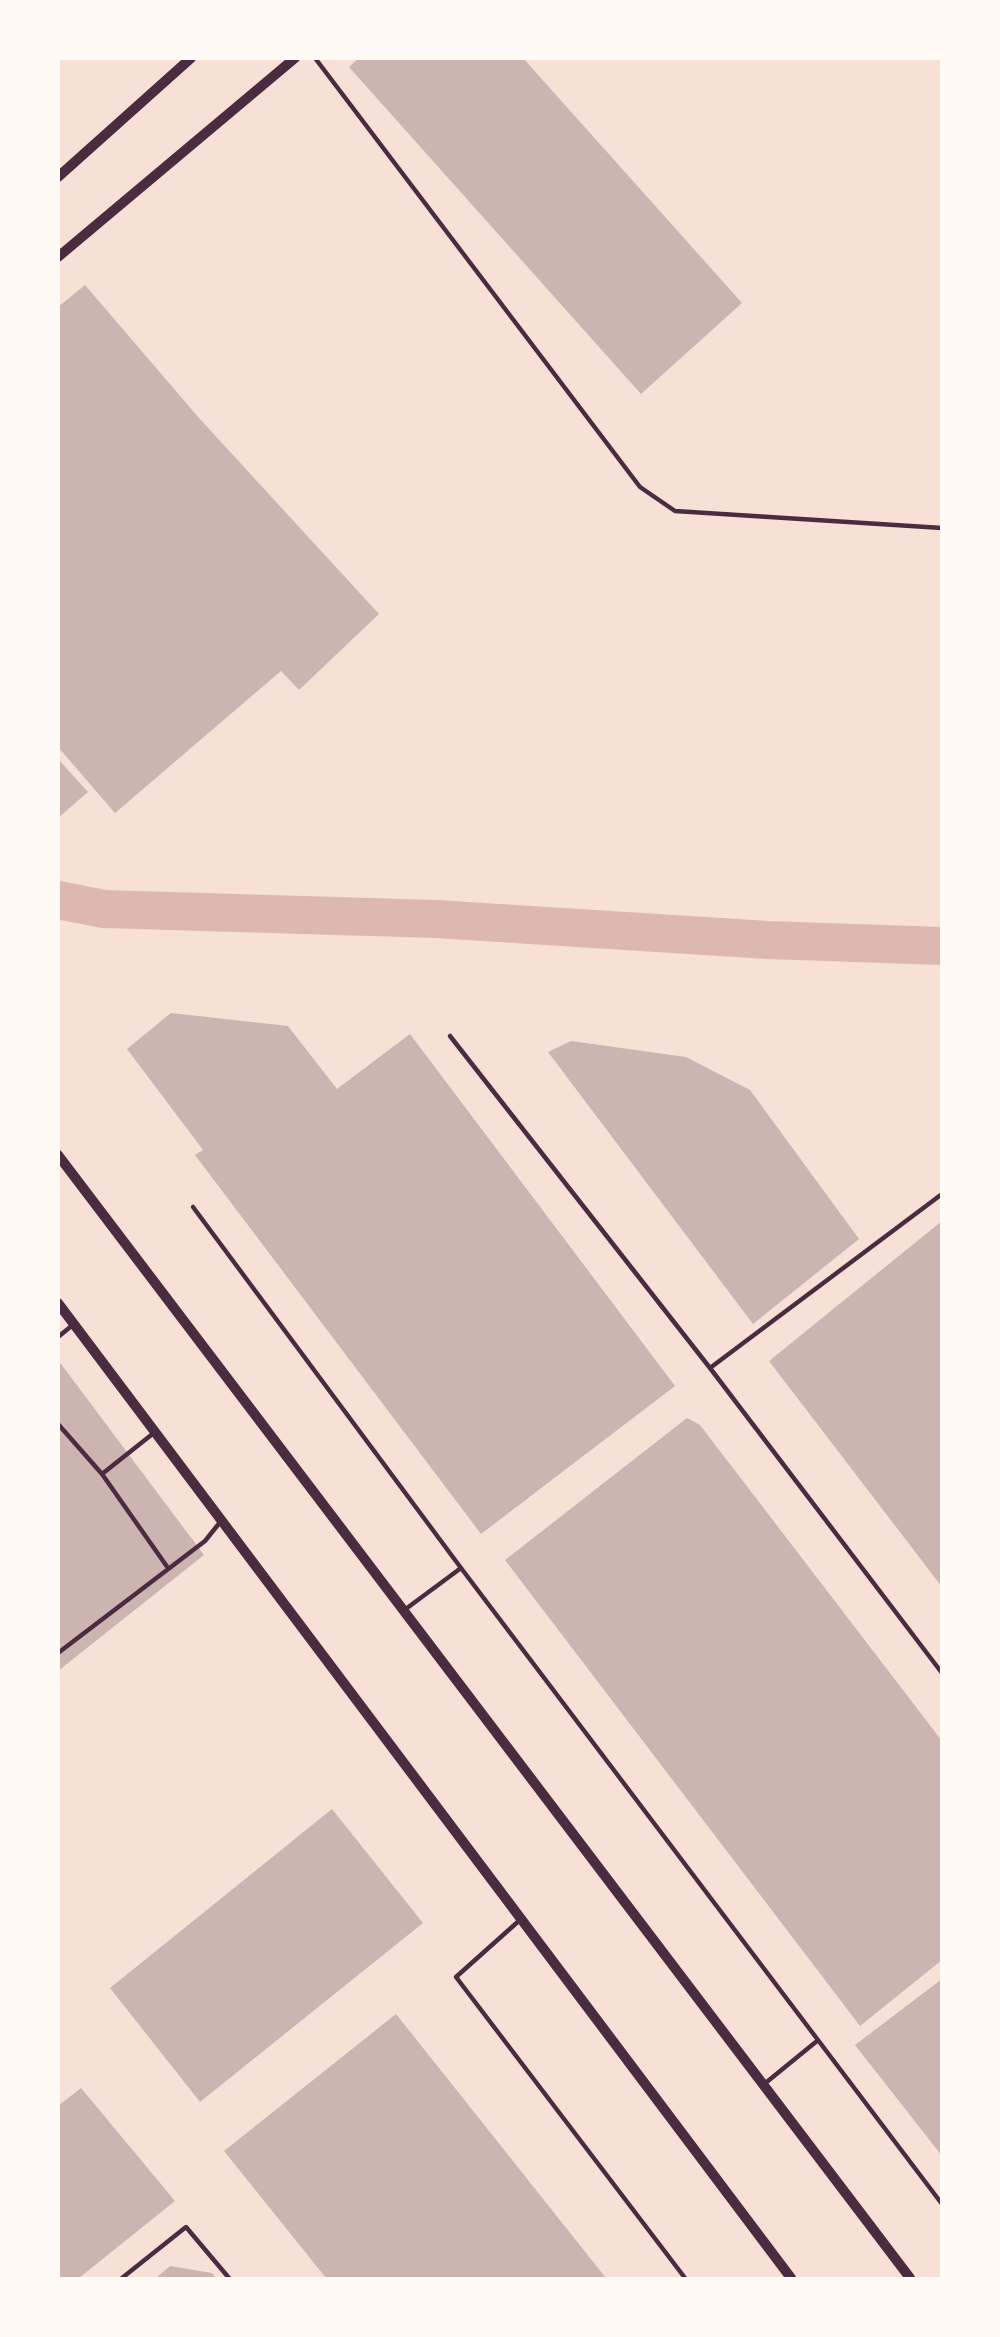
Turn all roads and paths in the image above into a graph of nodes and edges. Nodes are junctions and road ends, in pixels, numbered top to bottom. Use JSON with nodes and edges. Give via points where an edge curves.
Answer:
{"nodes":[{"id":1,"x":191,"y":58,"type":"edge"},
{"id":2,"x":295,"y":58,"type":"edge"},
{"id":3,"x":315,"y":58,"type":"edge"},
{"id":4,"x":58,"y":177,"type":"edge"},
{"id":5,"x":58,"y":257,"type":"edge"},
{"id":6,"x":942,"y":528,"type":"edge"},
{"id":7,"x":450,"y":1036,"type":"dead end"},
{"id":8,"x":58,"y":1155,"type":"edge"},
{"id":9,"x":942,"y":1194,"type":"edge"},
{"id":10,"x":193,"y":1207,"type":"dead end"},
{"id":11,"x":58,"y":1303,"type":"edge"},
{"id":12,"x":74,"y":1324,"type":"junction"},
{"id":13,"x":58,"y":1337,"type":"edge"},
{"id":14,"x":710,"y":1368,"type":"junction"},
{"id":15,"x":58,"y":1424,"type":"edge"},
{"id":16,"x":155,"y":1432,"type":"junction"},
{"id":17,"x":102,"y":1474,"type":"junction"},
{"id":18,"x":221,"y":1520,"type":"junction"},
{"id":19,"x":168,"y":1568,"type":"junction"},
{"id":20,"x":460,"y":1568,"type":"junction"},
{"id":21,"x":403,"y":1611,"type":"junction"},
{"id":22,"x":58,"y":1653,"type":"edge"},
{"id":23,"x":942,"y":1673,"type":"edge"},
{"id":24,"x":521,"y":1919,"type":"junction"},
{"id":25,"x":817,"y":2041,"type":"junction"},
{"id":26,"x":763,"y":2085,"type":"junction"},
{"id":27,"x":942,"y":2204,"type":"edge"},
{"id":28,"x":122,"y":2278,"type":"edge"},
{"id":29,"x":229,"y":2278,"type":"edge"},
{"id":30,"x":685,"y":2278,"type":"edge"},
{"id":31,"x":791,"y":2278,"type":"edge"},
{"id":32,"x":910,"y":2278,"type":"edge"}],
"edges":[{"from":1,"to":4,"type":"street"},
{"from":2,"to":5,"type":"street"},
{"from":3,"to":6,"type":"lane","via":[[640,487],[675,511]]},
{"from":7,"to":14,"type":"lane"},
{"from":8,"to":21,"type":"street"},
{"from":9,"to":14,"type":"lane"},
{"from":10,"to":20,"type":"lane"},
{"from":11,"to":12,"type":"street"},
{"from":12,"to":13,"type":"lane"},
{"from":12,"to":16,"type":"street"},
{"from":14,"to":23,"type":"lane"},
{"from":15,"to":17,"type":"lane"},
{"from":16,"to":17,"type":"lane"},
{"from":16,"to":18,"type":"street"},
{"from":17,"to":19,"type":"lane"},
{"from":18,"to":19,"type":"lane","via":[[205,1541]]},
{"from":18,"to":24,"type":"street"},
{"from":19,"to":22,"type":"lane"},
{"from":20,"to":21,"type":"lane"},
{"from":20,"to":25,"type":"lane"},
{"from":21,"to":26,"type":"street"},
{"from":24,"to":30,"type":"lane","via":[[456,1977]]},
{"from":24,"to":31,"type":"street"},
{"from":25,"to":26,"type":"lane"},
{"from":25,"to":27,"type":"lane"},
{"from":26,"to":32,"type":"street"},
{"from":28,"to":29,"type":"lane","via":[[186,2227]]}]}
